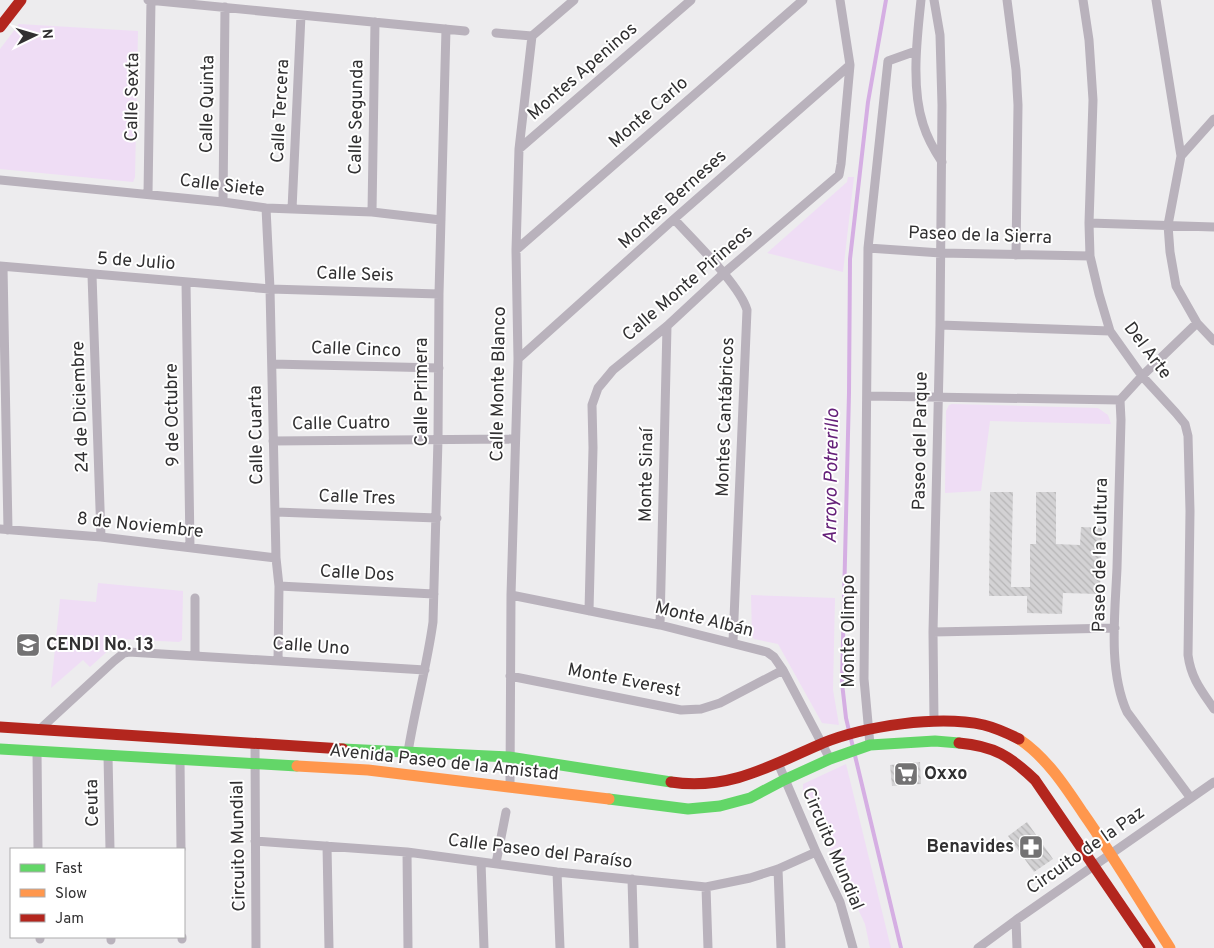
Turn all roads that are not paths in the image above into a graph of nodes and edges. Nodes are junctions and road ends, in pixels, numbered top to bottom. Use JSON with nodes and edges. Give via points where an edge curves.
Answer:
{"nodes":[{"id":1,"x":21,"y":0,"type":"edge"},
{"id":2,"x":149,"y":0,"type":"edge"},
{"id":3,"x":574,"y":0,"type":"edge"},
{"id":4,"x":691,"y":0,"type":"edge"},
{"id":5,"x":803,"y":0,"type":"edge"},
{"id":6,"x":840,"y":0,"type":"edge"},
{"id":7,"x":921,"y":0,"type":"edge"},
{"id":8,"x":934,"y":0,"type":"edge"},
{"id":9,"x":1007,"y":0,"type":"edge"},
{"id":10,"x":1083,"y":0,"type":"edge"},
{"id":11,"x":1156,"y":0,"type":"edge"},
{"id":12,"x":225,"y":7,"type":"junction"},
{"id":13,"x":302,"y":15,"type":"junction"},
{"id":14,"x":374,"y":22,"type":"junction"},
{"id":15,"x":0,"y":27,"type":"edge"},
{"id":16,"x":446,"y":29,"type":"junction"},
{"id":17,"x":465,"y":31,"type":"dead end"},
{"id":18,"x":496,"y":33,"type":"dead end"},
{"id":19,"x":532,"y":36,"type":"junction"},
{"id":20,"x":916,"y":51,"type":"junction"},
{"id":21,"x":850,"y":66,"type":"junction"},
{"id":22,"x":1214,"y":119,"type":"edge"},
{"id":23,"x":519,"y":149,"type":"junction"},
{"id":24,"x":1181,"y":156,"type":"junction"},
{"id":25,"x":942,"y":162,"type":"junction"},
{"id":26,"x":0,"y":180,"type":"edge"},
{"id":27,"x":148,"y":194,"type":"junction"},
{"id":28,"x":223,"y":202,"type":"junction"},
{"id":29,"x":266,"y":208,"type":"junction"},
{"id":30,"x":292,"y":209,"type":"junction"},
{"id":31,"x":372,"y":212,"type":"junction"},
{"id":32,"x":674,"y":219,"type":"junction"},
{"id":33,"x":441,"y":220,"type":"junction"},
{"id":34,"x":1089,"y":224,"type":"junction"},
{"id":35,"x":1168,"y":225,"type":"junction"},
{"id":36,"x":1214,"y":227,"type":"edge"},
{"id":37,"x":868,"y":248,"type":"junction"},
{"id":38,"x":516,"y":250,"type":"junction"},
{"id":39,"x":941,"y":252,"type":"junction"},
{"id":40,"x":1016,"y":255,"type":"junction"},
{"id":41,"x":1090,"y":256,"type":"junction"},
{"id":42,"x":2,"y":266,"type":"edge"},
{"id":43,"x":723,"y":274,"type":"junction"},
{"id":44,"x":92,"y":275,"type":"junction"},
{"id":45,"x":186,"y":282,"type":"junction"},
{"id":46,"x":270,"y":289,"type":"junction"},
{"id":47,"x":439,"y":294,"type":"junction"},
{"id":48,"x":1197,"y":323,"type":"junction"},
{"id":49,"x":940,"y":325,"type":"junction"},
{"id":50,"x":666,"y":326,"type":"junction"},
{"id":51,"x":1110,"y":331,"type":"junction"},
{"id":52,"x":1214,"y":341,"type":"edge"},
{"id":53,"x":518,"y":359,"type":"junction"},
{"id":54,"x":272,"y":364,"type":"junction"},
{"id":55,"x":439,"y":368,"type":"junction"},
{"id":56,"x":1142,"y":376,"type":"junction"},
{"id":57,"x":868,"y":396,"type":"junction"},
{"id":58,"x":938,"y":396,"type":"junction"},
{"id":59,"x":1120,"y":400,"type":"junction"},
{"id":60,"x":515,"y":438,"type":"junction"},
{"id":61,"x":438,"y":439,"type":"junction"},
{"id":62,"x":273,"y":441,"type":"junction"},
{"id":63,"x":276,"y":512,"type":"junction"},
{"id":64,"x":437,"y":518,"type":"junction"},
{"id":65,"x":4,"y":530,"type":"edge"},
{"id":66,"x":102,"y":537,"type":"junction"},
{"id":67,"x":190,"y":547,"type":"junction"},
{"id":68,"x":276,"y":558,"type":"junction"},
{"id":69,"x":279,"y":586,"type":"junction"},
{"id":70,"x":434,"y":594,"type":"junction"},
{"id":71,"x":511,"y":595,"type":"junction"},
{"id":72,"x":194,"y":598,"type":"dead end"},
{"id":73,"x":589,"y":611,"type":"junction"},
{"id":74,"x":660,"y":625,"type":"junction"},
{"id":75,"x":1115,"y":628,"type":"junction"},
{"id":76,"x":933,"y":632,"type":"junction"},
{"id":77,"x":733,"y":642,"type":"junction"},
{"id":78,"x":195,"y":655,"type":"junction"},
{"id":79,"x":278,"y":661,"type":"junction"},
{"id":80,"x":425,"y":670,"type":"junction"},
{"id":81,"x":784,"y":670,"type":"junction"},
{"id":82,"x":510,"y":676,"type":"junction"},
{"id":83,"x":1214,"y":709,"type":"edge"},
{"id":84,"x":934,"y":721,"type":"junction"},
{"id":85,"x":0,"y":728,"type":"edge"},
{"id":86,"x":868,"y":729,"type":"junction"},
{"id":87,"x":39,"y":730,"type":"junction"},
{"id":88,"x":255,"y":744,"type":"junction"},
{"id":89,"x":824,"y":744,"type":"junction"},
{"id":90,"x":866,"y":746,"type":"junction"},
{"id":91,"x":0,"y":750,"type":"edge"},
{"id":92,"x":36,"y":751,"type":"junction"},
{"id":93,"x":408,"y":752,"type":"junction"},
{"id":94,"x":108,"y":756,"type":"junction"},
{"id":95,"x":509,"y":757,"type":"junction"},
{"id":96,"x":830,"y":759,"type":"junction"},
{"id":97,"x":180,"y":760,"type":"junction"},
{"id":98,"x":778,"y":763,"type":"junction"},
{"id":99,"x":254,"y":764,"type":"junction"},
{"id":100,"x":784,"y":780,"type":"junction"},
{"id":101,"x":1214,"y":782,"type":"edge"},
{"id":102,"x":510,"y":787,"type":"junction"},
{"id":103,"x":1190,"y":797,"type":"junction"},
{"id":104,"x":506,"y":812,"type":"dead end"},
{"id":105,"x":255,"y":841,"type":"junction"},
{"id":106,"x":327,"y":846,"type":"junction"},
{"id":107,"x":38,"y":848,"type":"edge"},
{"id":108,"x":110,"y":848,"type":"edge"},
{"id":109,"x":181,"y":848,"type":"edge"},
{"id":110,"x":407,"y":852,"type":"junction"},
{"id":111,"x":816,"y":852,"type":"junction"},
{"id":112,"x":1111,"y":854,"type":"junction"},
{"id":113,"x":481,"y":862,"type":"junction"},
{"id":114,"x":496,"y":863,"type":"junction"},
{"id":115,"x":1093,"y":866,"type":"junction"},
{"id":116,"x":778,"y":869,"type":"junction"},
{"id":117,"x":557,"y":872,"type":"junction"},
{"id":118,"x":632,"y":879,"type":"junction"},
{"id":119,"x":706,"y":887,"type":"junction"},
{"id":120,"x":1016,"y":920,"type":"junction"},
{"id":121,"x":256,"y":948,"type":"edge"},
{"id":122,"x":330,"y":948,"type":"edge"},
{"id":123,"x":408,"y":948,"type":"edge"},
{"id":124,"x":484,"y":948,"type":"edge"},
{"id":125,"x":560,"y":948,"type":"edge"},
{"id":126,"x":634,"y":948,"type":"edge"},
{"id":127,"x":708,"y":948,"type":"edge"},
{"id":128,"x":781,"y":948,"type":"edge"},
{"id":129,"x":853,"y":948,"type":"edge"},
{"id":130,"x":978,"y":948,"type":"edge"},
{"id":131,"x":1017,"y":948,"type":"edge"},
{"id":132,"x":1150,"y":948,"type":"edge"},
{"id":133,"x":1170,"y":948,"type":"edge"}],
"edges":[{"from":1,"to":15,"type":"street"},
{"from":2,"to":12,"type":"street"},
{"from":2,"to":27,"type":"street","name":"Calle Sexta"},
{"from":3,"to":19,"type":"street"},
{"from":4,"to":23,"type":"street","name":"Montes Apeninos"},
{"from":5,"to":38,"type":"street","name":"Monte Carlo"},
{"from":6,"to":21,"type":"street","name":"Calle Monte Pirineos"},
{"from":7,"to":20,"type":"street"},
{"from":8,"to":25,"type":"street","name":"Paseo del Parque","via":[[942,66]]},
{"from":9,"to":40,"type":"street","via":[[1018,105]]},
{"from":10,"to":34,"type":"street","name":"Del Arte","via":[[1093,100]]},
{"from":11,"to":24,"type":"street"},
{"from":12,"to":13,"type":"street"},
{"from":12,"to":28,"type":"street","name":"Calle Quinta"},
{"from":13,"to":14,"type":"street"},
{"from":13,"to":30,"type":"street","name":"Calle Tercera"},
{"from":14,"to":16,"type":"street"},
{"from":14,"to":31,"type":"street","name":"Calle Segunda"},
{"from":16,"to":17,"type":"street"},
{"from":16,"to":33,"type":"street","name":"Calle Primera"},
{"from":18,"to":19,"type":"street"},
{"from":19,"to":23,"type":"street","name":"Calle Monte Blanco"},
{"from":20,"to":25,"type":"street","via":[[922,122]]},
{"from":20,"to":37,"type":"street","name":"Monte Olimpo","via":[[888,61]]},
{"from":21,"to":32,"type":"street","name":"Montes Berneses"},
{"from":21,"to":43,"type":"street","name":"Calle Monte Pirineos","via":[[839,175]]},
{"from":22,"to":24,"type":"street"},
{"from":23,"to":38,"type":"street","name":"Calle Monte Blanco"},
{"from":24,"to":35,"type":"street"},
{"from":25,"to":39,"type":"street","name":"Paseo del Parque"},
{"from":26,"to":27,"type":"street","name":"Calle Siete"},
{"from":27,"to":28,"type":"street","name":"Calle Siete"},
{"from":28,"to":29,"type":"street","name":"Calle Siete"},
{"from":29,"to":30,"type":"street","name":"Calle Siete"},
{"from":29,"to":46,"type":"street","name":"Calle Cuarta"},
{"from":30,"to":31,"type":"street","name":"Calle Siete"},
{"from":31,"to":33,"type":"street","name":"Calle Siete"},
{"from":32,"to":43,"type":"street","name":"Montes Cantábricos"},
{"from":32,"to":53,"type":"street","name":"Montes Berneses"},
{"from":33,"to":47,"type":"street","name":"Calle Primera"},
{"from":34,"to":35,"type":"street"},
{"from":34,"to":41,"type":"street","name":"Del Arte"},
{"from":35,"to":36,"type":"street"},
{"from":35,"to":48,"type":"street","via":[[1176,286]]},
{"from":37,"to":39,"type":"street","name":"Paseo de la Sierra"},
{"from":37,"to":57,"type":"street","name":"Monte Olimpo"},
{"from":38,"to":53,"type":"street","name":"Calle Monte Blanco"},
{"from":39,"to":40,"type":"street","name":"Paseo de la Sierra"},
{"from":39,"to":49,"type":"street","name":"Paseo del Parque"},
{"from":40,"to":41,"type":"street","name":"Paseo de la Sierra"},
{"from":41,"to":51,"type":"street","name":"Del Arte"},
{"from":42,"to":44,"type":"street","name":"5 de Julio"},
{"from":42,"to":65,"type":"street"},
{"from":43,"to":50,"type":"street","name":"Calle Monte Pirineos"},
{"from":43,"to":77,"type":"street","name":"Montes Cantábricos","via":[[744,300],[747,310]]},
{"from":44,"to":45,"type":"street","name":"5 de Julio"},
{"from":44,"to":66,"type":"street","name":"24 de Diciembre"},
{"from":45,"to":46,"type":"street","name":"5 de Julio"},
{"from":45,"to":67,"type":"street","name":"9 de Octubre"},
{"from":46,"to":47,"type":"street","name":"Calle Seis"},
{"from":46,"to":54,"type":"street","name":"Calle Cuarta"},
{"from":47,"to":55,"type":"street","name":"Calle Primera"},
{"from":48,"to":52,"type":"street"},
{"from":48,"to":56,"type":"street"},
{"from":49,"to":51,"type":"street"},
{"from":49,"to":58,"type":"street","name":"Paseo del Parque"},
{"from":50,"to":73,"type":"street","name":"Calle Monte Pirineos","via":[[609,374],[598,388],[592,405]]},
{"from":50,"to":74,"type":"street","name":"Monte Sinaí"},
{"from":51,"to":56,"type":"street","name":"Del Arte"},
{"from":53,"to":60,"type":"street","name":"Calle Monte Blanco"},
{"from":54,"to":55,"type":"street","name":"Calle Cinco"},
{"from":54,"to":62,"type":"street","name":"Calle Cuarta"},
{"from":55,"to":61,"type":"street","name":"Calle Primera"},
{"from":56,"to":59,"type":"street"},
{"from":56,"to":83,"type":"street","name":"Del Arte","via":[[1176,412],[1185,424],[1188,436],[1188,655],[1196,684]]},
{"from":57,"to":58,"type":"street"},
{"from":57,"to":86,"type":"street","name":"Monte Olimpo","via":[[864,679]]},
{"from":58,"to":59,"type":"street"},
{"from":58,"to":76,"type":"street","name":"Paseo del Parque"},
{"from":59,"to":75,"type":"street","name":"Paseo de la Cultura"},
{"from":60,"to":61,"type":"street","name":"Calle Cuatro"},
{"from":60,"to":71,"type":"street","name":"Calle Monte Blanco"},
{"from":61,"to":62,"type":"street","name":"Calle Cuatro"},
{"from":61,"to":64,"type":"street","name":"Calle Primera"},
{"from":62,"to":63,"type":"street","name":"Calle Cuarta"},
{"from":63,"to":64,"type":"street","name":"Calle Tres"},
{"from":63,"to":68,"type":"street","name":"Calle Cuarta"},
{"from":64,"to":70,"type":"street","name":"Calle Primera"},
{"from":65,"to":66,"type":"street","name":"8 de Noviembre"},
{"from":66,"to":67,"type":"street","name":"8 de Noviembre"},
{"from":67,"to":68,"type":"street","name":"8 de Noviembre"},
{"from":68,"to":69,"type":"street","name":"Calle Cuarta"},
{"from":69,"to":70,"type":"street","name":"Calle Dos"},
{"from":69,"to":79,"type":"street","name":"Calle Cuarta"},
{"from":70,"to":80,"type":"street","name":"Calle Primera"},
{"from":71,"to":73,"type":"street","name":"Monte Albán"},
{"from":71,"to":82,"type":"street","name":"Calle Monte Blanco"},
{"from":72,"to":78,"type":"street"},
{"from":73,"to":74,"type":"street","name":"Monte Albán"},
{"from":74,"to":77,"type":"street","name":"Monte Albán"},
{"from":75,"to":76,"type":"street"},
{"from":75,"to":103,"type":"street","name":"Paseo de la Cultura","via":[[1117,680],[1126,712]]},
{"from":76,"to":84,"type":"street","name":"Paseo del Parque"},
{"from":77,"to":81,"type":"street","name":"Monte Albán","via":[[767,652]]},
{"from":78,"to":79,"type":"street","name":"Calle Uno"},
{"from":78,"to":87,"type":"street","name":"Calle Uno","via":[[124,653]]},
{"from":79,"to":80,"type":"street","name":"Calle Uno"},
{"from":80,"to":93,"type":"street","name":"Calle Primera"},
{"from":81,"to":82,"type":"street","name":"Monte Everest","via":[[720,703],[702,709],[682,710]]},
{"from":81,"to":89,"type":"street","name":"Monte Albán"},
{"from":82,"to":95,"type":"street","name":"Calle Monte Blanco"},
{"from":84,"to":86,"type":"street","name":"Avenida Paseo de la Amistad"},
{"from":84,"to":112,"type":"street","name":"Avenida Paseo de la Amistad","via":[[988,726],[1009,733],[1029,747],[1052,768]]},
{"from":85,"to":87,"type":"street","name":"Avenida Paseo de la Amistad"},
{"from":86,"to":89,"type":"street","name":"Avenida Paseo de la Amistad"},
{"from":86,"to":90,"type":"street","name":"Monte Olimpo"},
{"from":87,"to":88,"type":"street","name":"Avenida Paseo de la Amistad"},
{"from":88,"to":93,"type":"street","name":"Avenida Paseo de la Amistad"},
{"from":88,"to":99,"type":"street","name":"Circuito Mundial"},
{"from":89,"to":96,"type":"street","name":"Monte Albán"},
{"from":89,"to":98,"type":"street","name":"Avenida Paseo de la Amistad"},
{"from":90,"to":96,"type":"street","name":"Avenida Paseo de la Amistad"},
{"from":90,"to":115,"type":"street","name":"Avenida Paseo de la Amistad","via":[[959,742],[998,752],[1017,763],[1035,780]]},
{"from":91,"to":92,"type":"street","name":"Avenida Paseo de la Amistad"},
{"from":92,"to":94,"type":"street","name":"Avenida Paseo de la Amistad"},
{"from":92,"to":107,"type":"street"},
{"from":93,"to":95,"type":"street","name":"Avenida Paseo de la Amistad"},
{"from":94,"to":97,"type":"street","name":"Avenida Paseo de la Amistad"},
{"from":94,"to":108,"type":"street","name":"Ceuta"},
{"from":95,"to":98,"type":"street","name":"Avenida Paseo de la Amistad","via":[[688,786],[742,777]]},
{"from":95,"to":102,"type":"street","name":"Calle Monte Blanco"},
{"from":96,"to":100,"type":"street","name":"Avenida Paseo de la Amistad"},
{"from":97,"to":99,"type":"street","name":"Avenida Paseo de la Amistad"},
{"from":97,"to":109,"type":"street"},
{"from":98,"to":100,"type":"street","name":"Circuito Mundial"},
{"from":99,"to":102,"type":"street","name":"Avenida Paseo de la Amistad","via":[[376,770]]},
{"from":99,"to":105,"type":"street","name":"Circuito Mundial"},
{"from":100,"to":102,"type":"street","name":"Avenida Paseo de la Amistad","via":[[750,798],[720,806],[688,809]]},
{"from":100,"to":111,"type":"street","name":"Circuito Mundial"},
{"from":101,"to":103,"type":"street","name":"Circuito de la Paz"},
{"from":103,"to":112,"type":"street","name":"Circuito de la Paz"},
{"from":104,"to":114,"type":"street"},
{"from":105,"to":106,"type":"street","name":"Calle Paseo del Paraíso"},
{"from":105,"to":121,"type":"street","name":"Circuito Mundial"},
{"from":106,"to":110,"type":"street","name":"Calle Paseo del Paraíso"},
{"from":106,"to":122,"type":"street"},
{"from":110,"to":113,"type":"street","name":"Calle Paseo del Paraíso"},
{"from":110,"to":123,"type":"street"},
{"from":111,"to":116,"type":"street","name":"Calle Paseo del Paraíso"},
{"from":111,"to":129,"type":"street","name":"Circuito Mundial","via":[[840,902]]},
{"from":112,"to":115,"type":"street","name":"Circuito de la Paz"},
{"from":112,"to":133,"type":"street","name":"Avenida Paseo de la Amistad"},
{"from":113,"to":114,"type":"street","name":"Calle Paseo del Paraíso"},
{"from":113,"to":124,"type":"street"},
{"from":114,"to":117,"type":"street","name":"Calle Paseo del Paraíso"},
{"from":115,"to":120,"type":"street","name":"Circuito de la Paz"},
{"from":115,"to":132,"type":"street","name":"Avenida Paseo de la Amistad"},
{"from":116,"to":119,"type":"street","name":"Calle Paseo del Paraíso"},
{"from":116,"to":128,"type":"street"},
{"from":117,"to":118,"type":"street","name":"Calle Paseo del Paraíso"},
{"from":117,"to":125,"type":"street"},
{"from":118,"to":119,"type":"street","name":"Calle Paseo del Paraíso"},
{"from":118,"to":126,"type":"street"},
{"from":119,"to":127,"type":"street"},
{"from":120,"to":130,"type":"street","name":"Circuito de la Paz"},
{"from":120,"to":131,"type":"street"}]}
